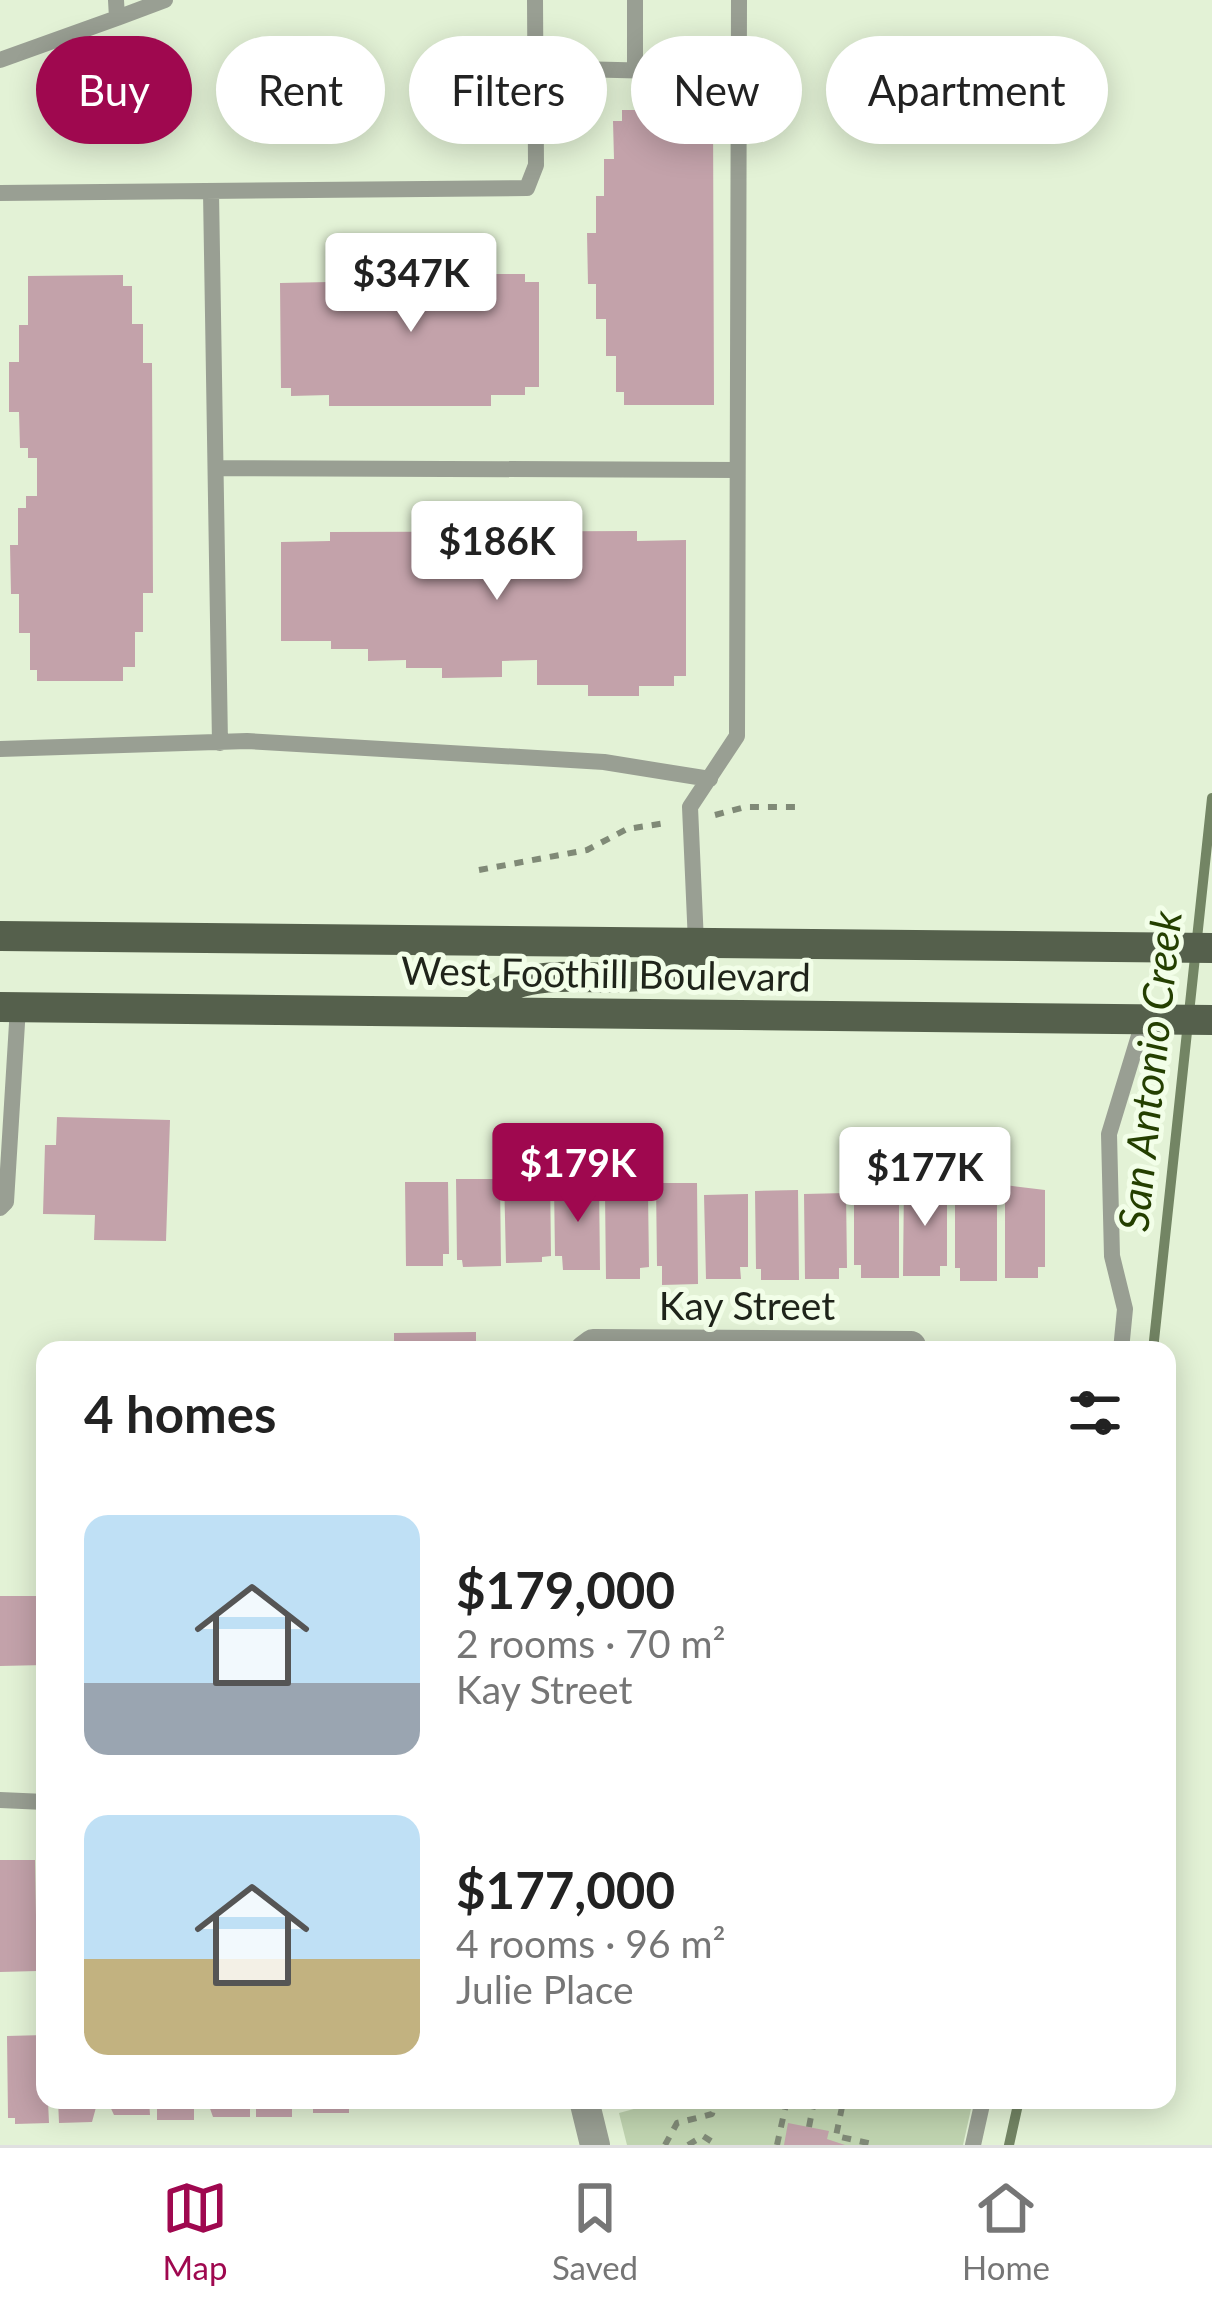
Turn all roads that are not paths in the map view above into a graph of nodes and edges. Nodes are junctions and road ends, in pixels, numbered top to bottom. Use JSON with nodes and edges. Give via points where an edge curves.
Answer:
{"nodes":[{"id":1,"x":165,"y":0,"type":"edge"},
{"id":2,"x":535,"y":0,"type":"edge"},
{"id":3,"x":635,"y":0,"type":"edge"},
{"id":4,"x":739,"y":0,"type":"edge"},
{"id":5,"x":117,"y":9,"type":"edge"},
{"id":6,"x":535,"y":36,"type":"edge"},
{"id":7,"x":635,"y":36,"type":"edge"},
{"id":8,"x":739,"y":36,"type":"edge"},
{"id":9,"x":0,"y":60,"type":"edge"},
{"id":10,"x":536,"y":144,"type":"edge"},
{"id":11,"x":739,"y":144,"type":"edge"},
{"id":12,"x":211,"y":192,"type":"junction"},
{"id":13,"x":0,"y":193,"type":"edge"},
{"id":14,"x":216,"y":468,"type":"junction"},
{"id":15,"x":737,"y":470,"type":"junction"},
{"id":16,"x":220,"y":743,"type":"junction"},
{"id":17,"x":0,"y":749,"type":"edge"},
{"id":18,"x":710,"y":779,"type":"junction"},
{"id":19,"x":0,"y":936,"type":"edge"},
{"id":20,"x":696,"y":943,"type":"junction"},
{"id":21,"x":1212,"y":948,"type":"edge"},
{"id":22,"x":9,"y":1007,"type":"edge"},
{"id":23,"x":472,"y":1012,"type":"junction"},
{"id":24,"x":1154,"y":1019,"type":"junction"},
{"id":25,"x":1212,"y":1020,"type":"edge"},
{"id":26,"x":0,"y":1208,"type":"edge"},
{"id":27,"x":1122,"y":1341,"type":"edge"},
{"id":28,"x":0,"y":1800,"type":"edge"},
{"id":29,"x":36,"y":1802,"type":"edge"},
{"id":30,"x":586,"y":2109,"type":"edge"},
{"id":31,"x":981,"y":2109,"type":"edge"},
{"id":32,"x":595,"y":2145,"type":"edge"},
{"id":33,"x":973,"y":2145,"type":"edge"}],
"edges":[{"from":1,"to":5,"type":"lane"},
{"from":2,"to":6,"type":"lane"},
{"from":3,"to":7,"type":"lane"},
{"from":4,"to":8,"type":"lane"},
{"from":5,"to":9,"type":"lane"},
{"from":10,"to":12,"type":"lane","via":[[527,188]]},
{"from":11,"to":15,"type":"lane"},
{"from":12,"to":13,"type":"lane"},
{"from":12,"to":14,"type":"lane"},
{"from":14,"to":15,"type":"lane"},
{"from":14,"to":16,"type":"lane"},
{"from":15,"to":18,"type":"lane","via":[[737,736]]},
{"from":16,"to":17,"type":"lane"},
{"from":16,"to":18,"type":"lane","via":[[604,762]]},
{"from":18,"to":20,"type":"lane","via":[[690,807]]},
{"from":19,"to":20,"type":"main road","name":"West Foothill Boulevard"},
{"from":20,"to":21,"type":"main road","name":"West Foothill Boulevard"},
{"from":20,"to":23,"type":"main road","via":[[692,958],[673,971],[519,982]]},
{"from":22,"to":23,"type":"main road","name":"West Foothill Boulevard"},
{"from":22,"to":26,"type":"lane"},
{"from":23,"to":24,"type":"main road","name":"West Foothill Boulevard"},
{"from":24,"to":25,"type":"main road","name":"West Foothill Boulevard"},
{"from":24,"to":27,"type":"lane","via":[[1109,1134]]},
{"from":28,"to":29,"type":"lane"},
{"from":30,"to":32,"type":"street"},
{"from":31,"to":33,"type":"lane"}]}
